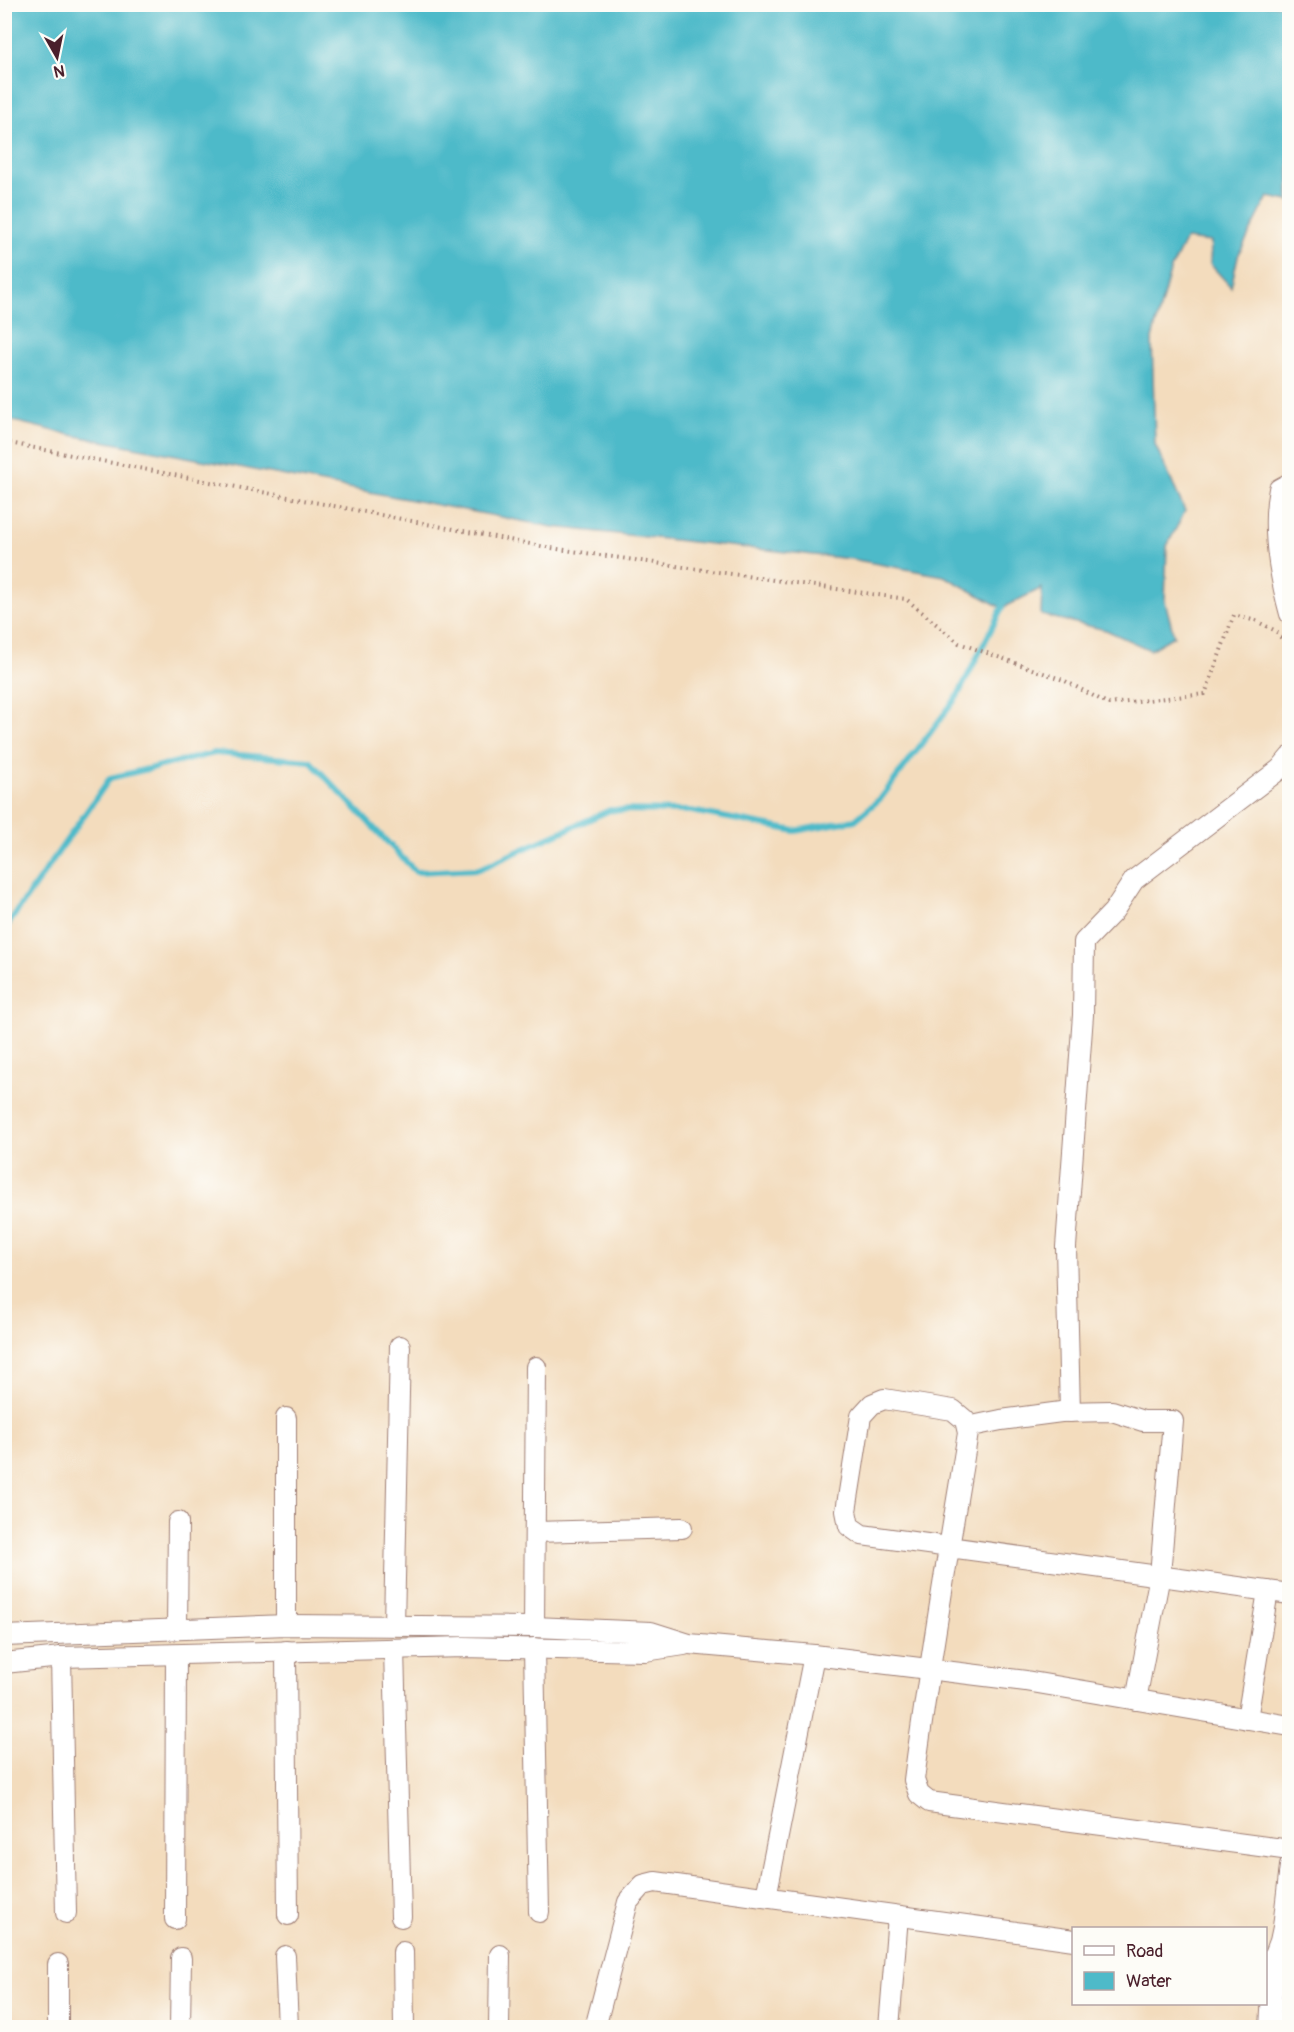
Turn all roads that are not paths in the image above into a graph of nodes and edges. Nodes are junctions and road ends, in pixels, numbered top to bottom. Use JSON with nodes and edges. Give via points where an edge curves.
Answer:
{"nodes":[{"id":1,"x":1290,"y":483,"type":"edge"},
{"id":2,"x":1290,"y":614,"type":"edge"},
{"id":3,"x":1290,"y":757,"type":"edge"},
{"id":4,"x":400,"y":1346,"type":"dead end"},
{"id":5,"x":536,"y":1367,"type":"dead end"},
{"id":6,"x":1070,"y":1412,"type":"junction"},
{"id":7,"x":286,"y":1418,"type":"dead end"},
{"id":8,"x":967,"y":1427,"type":"junction"},
{"id":9,"x":178,"y":1521,"type":"dead end"},
{"id":10,"x":682,"y":1528,"type":"dead end"},
{"id":11,"x":535,"y":1532,"type":"junction"},
{"id":12,"x":949,"y":1547,"type":"junction"},
{"id":13,"x":1160,"y":1575,"type":"junction"},
{"id":14,"x":1268,"y":1591,"type":"junction"},
{"id":15,"x":1290,"y":1594,"type":"edge"},
{"id":16,"x":286,"y":1625,"type":"junction"},
{"id":17,"x":394,"y":1625,"type":"junction"},
{"id":18,"x":464,"y":1626,"type":"junction"},
{"id":19,"x":227,"y":1627,"type":"junction"},
{"id":20,"x":534,"y":1627,"type":"junction"},
{"id":21,"x":177,"y":1629,"type":"junction"},
{"id":22,"x":4,"y":1636,"type":"edge"},
{"id":23,"x":689,"y":1644,"type":"junction"},
{"id":24,"x":464,"y":1647,"type":"junction"},
{"id":25,"x":534,"y":1648,"type":"junction"},
{"id":26,"x":394,"y":1649,"type":"junction"},
{"id":27,"x":286,"y":1651,"type":"junction"},
{"id":28,"x":228,"y":1653,"type":"junction"},
{"id":29,"x":176,"y":1655,"type":"junction"},
{"id":30,"x":814,"y":1655,"type":"junction"},
{"id":31,"x":61,"y":1657,"type":"junction"},
{"id":32,"x":4,"y":1663,"type":"edge"},
{"id":33,"x":929,"y":1669,"type":"junction"},
{"id":34,"x":1136,"y":1700,"type":"junction"},
{"id":35,"x":1247,"y":1719,"type":"junction"},
{"id":36,"x":1290,"y":1726,"type":"edge"},
{"id":37,"x":1290,"y":1850,"type":"edge"},
{"id":38,"x":1290,"y":1866,"type":"edge"},
{"id":39,"x":766,"y":1897,"type":"junction"},
{"id":40,"x":539,"y":1912,"type":"dead end"},
{"id":41,"x":66,"y":1913,"type":"dead end"},
{"id":42,"x":288,"y":1915,"type":"dead end"},
{"id":43,"x":898,"y":1916,"type":"junction"},
{"id":44,"x":401,"y":1917,"type":"dead end"},
{"id":45,"x":175,"y":1919,"type":"dead end"},
{"id":46,"x":1072,"y":1940,"type":"edge"},
{"id":47,"x":403,"y":1952,"type":"dead end"},
{"id":48,"x":500,"y":1955,"type":"dead end"},
{"id":49,"x":285,"y":1956,"type":"dead end"},
{"id":50,"x":181,"y":1958,"type":"dead end"},
{"id":51,"x":1270,"y":1959,"type":"edge"},
{"id":52,"x":58,"y":1964,"type":"dead end"},
{"id":53,"x":58,"y":2028,"type":"edge"},
{"id":54,"x":180,"y":2028,"type":"edge"},
{"id":55,"x":288,"y":2028,"type":"edge"},
{"id":56,"x":404,"y":2028,"type":"edge"},
{"id":57,"x":500,"y":2028,"type":"edge"},
{"id":58,"x":595,"y":2028,"type":"edge"},
{"id":59,"x":889,"y":2028,"type":"edge"},
{"id":60,"x":1270,"y":2028,"type":"edge"}],
"edges":[{"from":1,"to":2,"type":"street","via":[[1279,489],[1276,527],[1283,591]]},
{"from":3,"to":6,"type":"street","via":[[1280,769],[1134,880],[1113,912],[1084,942],[1083,1015],[1066,1247]]},
{"from":4,"to":17,"type":"street"},
{"from":5,"to":11,"type":"street"},
{"from":6,"to":8,"type":"street"},
{"from":6,"to":13,"type":"street","via":[[1112,1412],[1143,1421],[1173,1421]]},
{"from":7,"to":16,"type":"street"},
{"from":8,"to":12,"type":"street"},
{"from":8,"to":12,"type":"street","via":[[953,1410],[884,1399],[872,1404],[861,1416],[846,1511],[849,1526],[862,1535]]},
{"from":9,"to":21,"type":"street"},
{"from":10,"to":11,"type":"street"},
{"from":11,"to":20,"type":"street"},
{"from":12,"to":13,"type":"street"},
{"from":12,"to":33,"type":"street"},
{"from":13,"to":14,"type":"street"},
{"from":13,"to":34,"type":"street"},
{"from":14,"to":15,"type":"street"},
{"from":14,"to":35,"type":"street"},
{"from":16,"to":17,"type":"street"},
{"from":16,"to":19,"type":"street"},
{"from":17,"to":18,"type":"street"},
{"from":18,"to":20,"type":"street"},
{"from":18,"to":24,"type":"street"},
{"from":19,"to":21,"type":"street"},
{"from":19,"to":28,"type":"street"},
{"from":20,"to":23,"type":"street","via":[[651,1632]]},
{"from":21,"to":22,"type":"street"},
{"from":23,"to":25,"type":"street","via":[[645,1650]]},
{"from":23,"to":30,"type":"street"},
{"from":24,"to":25,"type":"street"},
{"from":24,"to":26,"type":"street"},
{"from":25,"to":40,"type":"street"},
{"from":26,"to":27,"type":"street"},
{"from":26,"to":44,"type":"street"},
{"from":27,"to":28,"type":"street"},
{"from":27,"to":42,"type":"street"},
{"from":28,"to":29,"type":"street"},
{"from":29,"to":31,"type":"street"},
{"from":29,"to":45,"type":"street"},
{"from":30,"to":33,"type":"street"},
{"from":30,"to":39,"type":"street"},
{"from":31,"to":32,"type":"street"},
{"from":31,"to":41,"type":"street"},
{"from":33,"to":34,"type":"street"},
{"from":33,"to":37,"type":"street","via":[[914,1780],[919,1794],[929,1802]]},
{"from":34,"to":35,"type":"street"},
{"from":35,"to":36,"type":"street"},
{"from":38,"to":51,"type":"street","via":[[1280,1941]]},
{"from":39,"to":43,"type":"street"},
{"from":39,"to":58,"type":"street","via":[[655,1881],[643,1885],[628,1902]]},
{"from":43,"to":46,"type":"street"},
{"from":43,"to":59,"type":"street"},
{"from":47,"to":56,"type":"street"},
{"from":48,"to":57,"type":"street"},
{"from":49,"to":55,"type":"street"},
{"from":50,"to":54,"type":"street"},
{"from":51,"to":60,"type":"street"},
{"from":52,"to":53,"type":"street"}]}
